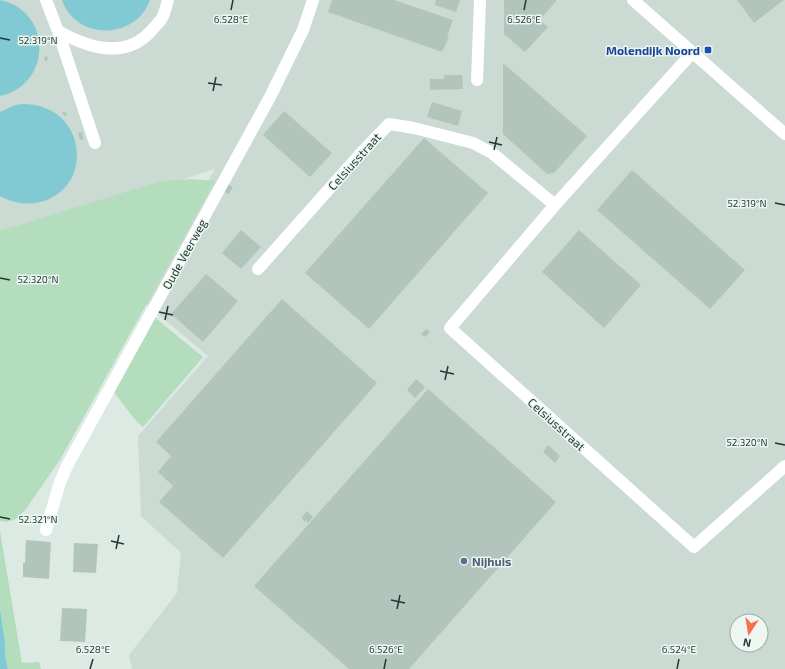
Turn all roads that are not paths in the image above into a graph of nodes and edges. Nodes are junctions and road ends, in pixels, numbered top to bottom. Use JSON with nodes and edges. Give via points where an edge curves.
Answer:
{"nodes":[{"id":1,"x":46,"y":0,"type":"edge"},
{"id":2,"x":168,"y":0,"type":"edge"},
{"id":3,"x":313,"y":0,"type":"edge"},
{"id":4,"x":480,"y":0,"type":"edge"},
{"id":5,"x":633,"y":0,"type":"edge"},
{"id":6,"x":58,"y":31,"type":"junction"},
{"id":7,"x":692,"y":53,"type":"junction"},
{"id":8,"x":477,"y":80,"type":"dead end"},
{"id":9,"x":785,"y":134,"type":"edge"},
{"id":10,"x":95,"y":143,"type":"dead end"},
{"id":11,"x":555,"y":205,"type":"junction"},
{"id":12,"x":258,"y":269,"type":"dead end"},
{"id":13,"x":785,"y":466,"type":"edge"},
{"id":14,"x":46,"y":530,"type":"dead end"}],
"edges":[{"from":1,"to":6,"type":"street"},
{"from":2,"to":6,"type":"street","via":[[162,18],[148,34],[134,44],[113,49],[73,39]]},
{"from":3,"to":14,"type":"street","name":"Oude Veerweg","via":[[303,30],[276,85],[67,466]]},
{"from":4,"to":8,"type":"street"},
{"from":5,"to":7,"type":"street"},
{"from":6,"to":10,"type":"street"},
{"from":7,"to":9,"type":"street"},
{"from":7,"to":11,"type":"street","name":"Celsiusstraat"},
{"from":11,"to":12,"type":"street","name":"Celsiusstraat","via":[[492,153],[473,143],[389,124]]},
{"from":11,"to":13,"type":"street","name":"Celsiusstraat","via":[[450,328],[694,547]]}]}
